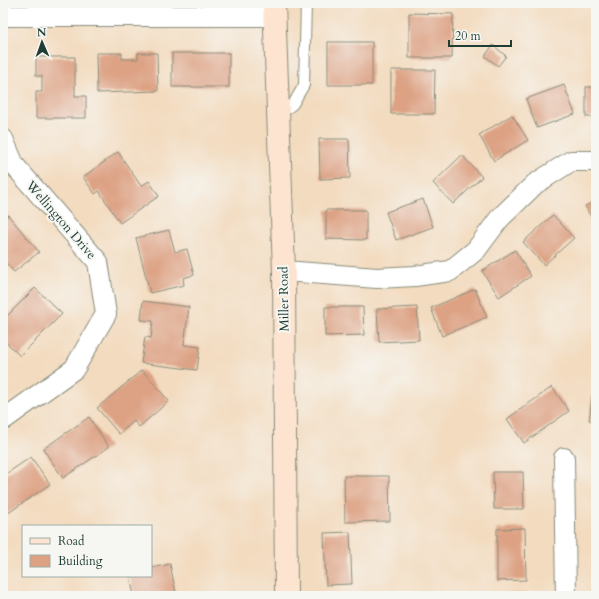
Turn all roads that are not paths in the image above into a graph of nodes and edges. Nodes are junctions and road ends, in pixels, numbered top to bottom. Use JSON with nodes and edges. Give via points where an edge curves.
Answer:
{"nodes":[{"id":1,"x":306,"y":3,"type":"edge"},
{"id":2,"x":274,"y":10,"type":"edge"},
{"id":3,"x":3,"y":16,"type":"edge"},
{"id":4,"x":278,"y":115,"type":"junction"},
{"id":5,"x":3,"y":139,"type":"edge"},
{"id":6,"x":596,"y":161,"type":"edge"},
{"id":7,"x":284,"y":271,"type":"junction"},
{"id":8,"x":3,"y":420,"type":"edge"},
{"id":9,"x":564,"y":458,"type":"dead end"},
{"id":10,"x":286,"y":596,"type":"edge"},
{"id":11,"x":566,"y":596,"type":"edge"}],
"edges":[{"from":1,"to":4,"type":"lane","via":[[304,85],[294,104]]},
{"from":2,"to":3,"type":"street"},
{"from":2,"to":4,"type":"street","name":"Miller Road"},
{"from":4,"to":7,"type":"street","name":"Miller Road"},
{"from":5,"to":8,"type":"street","name":"Wellington Drive","via":[[14,165],[98,262],[106,314],[74,369]]},
{"from":6,"to":7,"type":"street","via":[[571,161],[535,184],[499,219],[476,250],[450,271],[377,278]]},
{"from":7,"to":10,"type":"street","name":"Miller Road"},
{"from":9,"to":11,"type":"street"}]}
